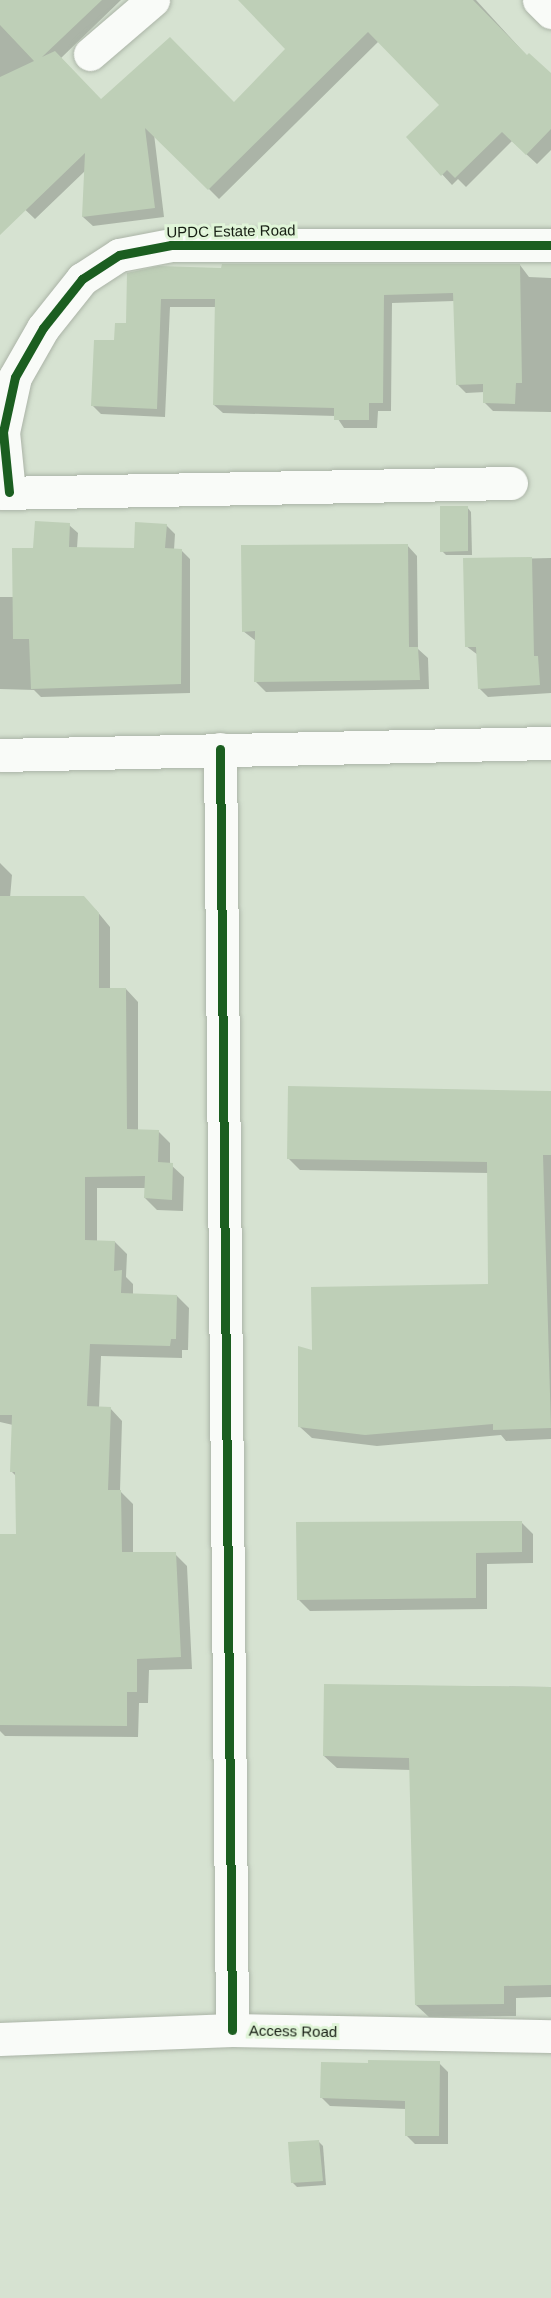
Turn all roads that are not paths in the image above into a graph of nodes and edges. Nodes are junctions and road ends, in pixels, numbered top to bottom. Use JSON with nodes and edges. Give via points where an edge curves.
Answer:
{"nodes":[{"id":1,"x":153,"y":0,"type":"edge"},
{"id":2,"x":539,"y":0,"type":"edge"},
{"id":3,"x":551,"y":12,"type":"edge"},
{"id":4,"x":90,"y":54,"type":"dead end"},
{"id":5,"x":551,"y":245,"type":"edge"},
{"id":6,"x":510,"y":483,"type":"dead end"},
{"id":7,"x":5,"y":492,"type":"edge"},
{"id":8,"x":551,"y":744,"type":"edge"},
{"id":9,"x":220,"y":750,"type":"junction"},
{"id":10,"x":0,"y":755,"type":"edge"},
{"id":11,"x":232,"y":2030,"type":"junction"},
{"id":12,"x":551,"y":2036,"type":"edge"},
{"id":13,"x":0,"y":2039,"type":"edge"}],
"edges":[{"from":1,"to":4,"type":"street"},
{"from":2,"to":3,"type":"street"},
{"from":5,"to":7,"type":"street","name":"UPDC Estate Road","via":[[171,245],[119,255],[82,279],[43,328],[15,377],[3,432]]},
{"from":6,"to":7,"type":"street"},
{"from":8,"to":9,"type":"street"},
{"from":9,"to":10,"type":"street"},
{"from":9,"to":11,"type":"street"},
{"from":11,"to":12,"type":"street","name":"Access Road"},
{"from":11,"to":13,"type":"street","name":"Access Road"}]}
